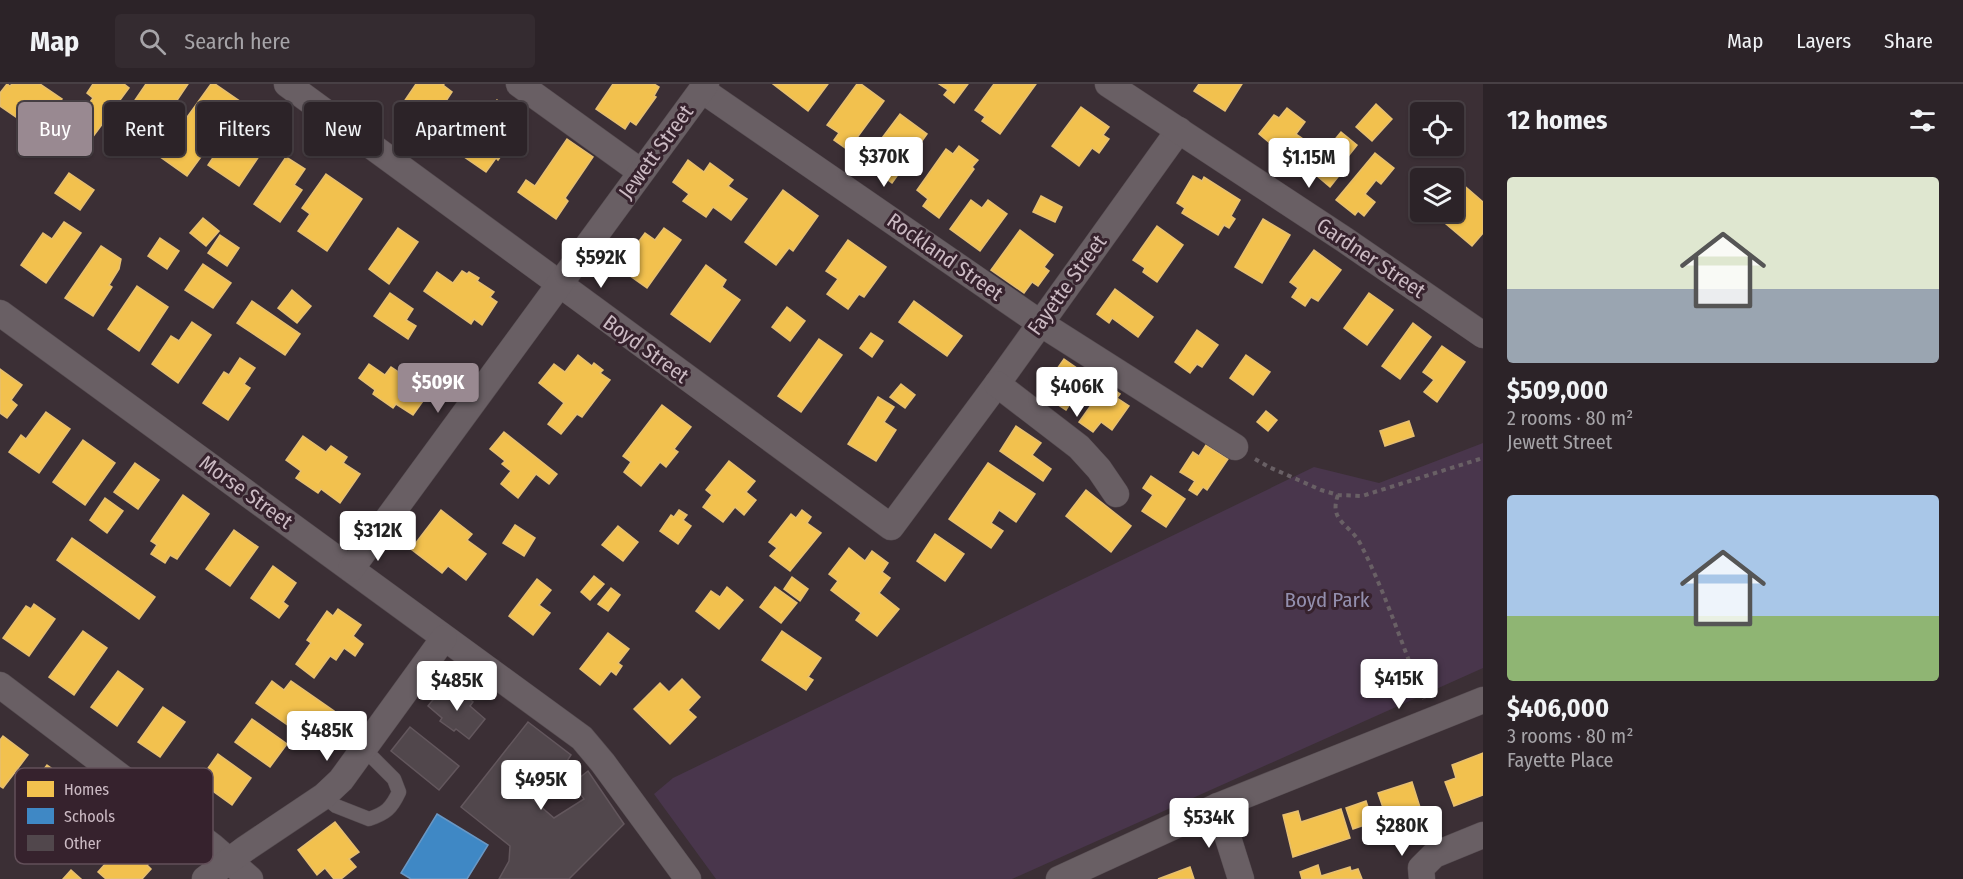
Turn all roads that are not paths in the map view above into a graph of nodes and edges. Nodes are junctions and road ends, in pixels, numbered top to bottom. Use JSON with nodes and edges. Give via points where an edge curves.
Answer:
{"nodes":[{"id":1,"x":287,"y":84,"type":"edge"},
{"id":2,"x":519,"y":84,"type":"edge"},
{"id":3,"x":1108,"y":84,"type":"edge"},
{"id":4,"x":704,"y":87,"type":"edge"},
{"id":5,"x":1179,"y":130,"type":"junction"},
{"id":6,"x":641,"y":172,"type":"junction"},
{"id":7,"x":560,"y":286,"type":"junction"},
{"id":8,"x":0,"y":313,"type":"edge"},
{"id":9,"x":1040,"y":322,"type":"junction"},
{"id":10,"x":1483,"y":335,"type":"edge"},
{"id":11,"x":997,"y":384,"type":"junction"},
{"id":12,"x":1235,"y":447,"type":"road end"},
{"id":13,"x":1116,"y":494,"type":"dead end"},
{"id":14,"x":891,"y":527,"type":"joint"},
{"id":15,"x":351,"y":569,"type":"junction"},
{"id":16,"x":444,"y":638,"type":"junction"},
{"id":17,"x":0,"y":685,"type":"edge"},
{"id":18,"x":1483,"y":700,"type":"edge"},
{"id":19,"x":364,"y":749,"type":"junction"},
{"id":20,"x":109,"y":768,"type":"edge"},
{"id":21,"x":324,"y":796,"type":"junction"},
{"id":22,"x":1218,"y":806,"type":"junction"},
{"id":23,"x":1483,"y":835,"type":"edge"},
{"id":24,"x":213,"y":847,"type":"edge"},
{"id":25,"x":228,"y":861,"type":"junction"},
{"id":26,"x":205,"y":879,"type":"edge"},
{"id":27,"x":250,"y":879,"type":"edge"},
{"id":28,"x":688,"y":879,"type":"edge"},
{"id":29,"x":1059,"y":879,"type":"edge"},
{"id":30,"x":1241,"y":879,"type":"edge"},
{"id":31,"x":1422,"y":879,"type":"edge"}],
"edges":[{"from":1,"to":7,"type":"street","name":"Boyd Street"},
{"from":2,"to":6,"type":"street"},
{"from":3,"to":5,"type":"street","name":"Gardner Street"},
{"from":4,"to":6,"type":"street","name":"Jewett Street"},
{"from":4,"to":9,"type":"street","name":"Rockland Street"},
{"from":5,"to":9,"type":"street","name":"Fayette Street"},
{"from":5,"to":10,"type":"street","name":"Gardner Street"},
{"from":6,"to":7,"type":"street","name":"Jewett Street"},
{"from":7,"to":14,"type":"street","name":"Boyd Street"},
{"from":7,"to":15,"type":"street","name":"Jewett Street"},
{"from":8,"to":15,"type":"street","name":"Morse Street"},
{"from":9,"to":11,"type":"street","name":"Fayette Street"},
{"from":9,"to":12,"type":"street","name":"Rockland Street"},
{"from":11,"to":13,"type":"street","via":[[1079,447]]},
{"from":11,"to":14,"type":"street","name":"Fayette Street"},
{"from":15,"to":16,"type":"street","name":"Morse Street"},
{"from":16,"to":19,"type":"street"},
{"from":16,"to":28,"type":"street","name":"Morse Street","via":[[582,738]]},
{"from":17,"to":20,"type":"street"},
{"from":18,"to":22,"type":"street"},
{"from":19,"to":21,"type":"street"},
{"from":19,"to":21,"type":"lane","via":[[394,779],[399,792],[392,806],[369,819],[336,806]]},
{"from":21,"to":25,"type":"street"},
{"from":22,"to":29,"type":"street"},
{"from":22,"to":30,"type":"street"},
{"from":23,"to":31,"type":"street","via":[[1434,855],[1421,868]]},
{"from":24,"to":25,"type":"street"},
{"from":25,"to":26,"type":"street"},
{"from":25,"to":27,"type":"street"}]}
